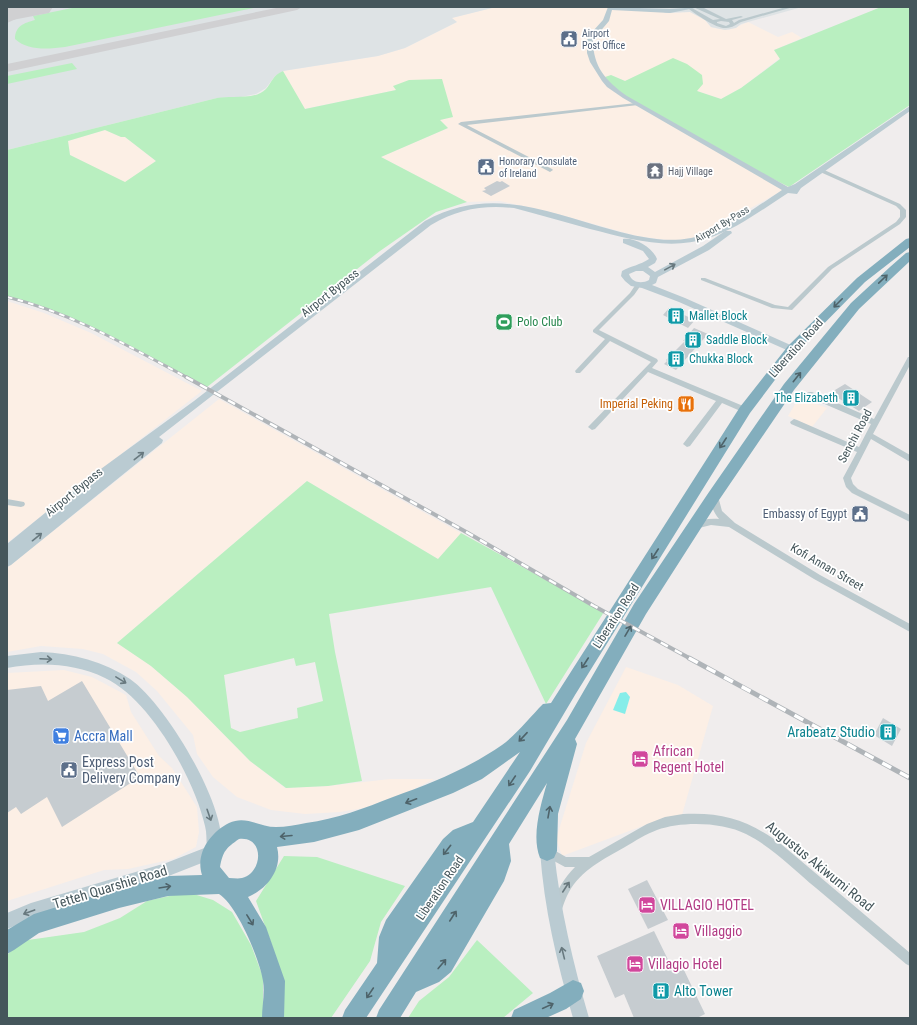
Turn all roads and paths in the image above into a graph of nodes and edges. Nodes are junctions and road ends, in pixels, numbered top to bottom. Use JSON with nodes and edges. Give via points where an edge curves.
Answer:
{"nodes":[{"id":1,"x":780,"y":7,"type":"edge"},
{"id":2,"x":791,"y":7,"type":"edge"},
{"id":3,"x":694,"y":8,"type":"edge"},
{"id":4,"x":727,"y":20,"type":"junction"},
{"id":5,"x":715,"y":23,"type":"junction"},
{"id":6,"x":733,"y":25,"type":"junction"},
{"id":7,"x":636,"y":104,"type":"junction"},
{"id":8,"x":910,"y":108,"type":"edge"},
{"id":9,"x":550,"y":170,"type":"dead end"},
{"id":10,"x":820,"y":170,"type":"junction"},
{"id":11,"x":793,"y":190,"type":"junction"},
{"id":12,"x":718,"y":235,"type":"junction"},
{"id":13,"x":626,"y":241,"type":"junction"},
{"id":14,"x":910,"y":241,"type":"edge"},
{"id":15,"x":910,"y":255,"type":"edge"},
{"id":16,"x":641,"y":268,"type":"junction"},
{"id":17,"x":654,"y":279,"type":"junction"},
{"id":18,"x":703,"y":279,"type":"dead end"},
{"id":19,"x":641,"y":285,"type":"junction"},
{"id":20,"x":682,"y":300,"type":"junction"},
{"id":21,"x":609,"y":338,"type":"junction"},
{"id":22,"x":792,"y":349,"type":"junction"},
{"id":23,"x":910,"y":359,"type":"edge"},
{"id":24,"x":648,"y":369,"type":"junction"},
{"id":25,"x":578,"y":371,"type":"dead end"},
{"id":26,"x":809,"y":394,"type":"dead end"},
{"id":27,"x":721,"y":400,"type":"junction"},
{"id":28,"x":774,"y":408,"type":"junction"},
{"id":29,"x":744,"y":410,"type":"junction"},
{"id":30,"x":794,"y":422,"type":"dead end"},
{"id":31,"x":875,"y":423,"type":"junction"},
{"id":32,"x":592,"y":427,"type":"dead end"},
{"id":33,"x":868,"y":435,"type":"junction"},
{"id":34,"x":687,"y":444,"type":"dead end"},
{"id":35,"x":860,"y":450,"type":"junction"},
{"id":36,"x":910,"y":459,"type":"edge"},
{"id":37,"x":714,"y":496,"type":"junction"},
{"id":38,"x":7,"y":502,"type":"edge"},
{"id":39,"x":21,"y":504,"type":"dead end"},
{"id":40,"x":910,"y":519,"type":"edge"},
{"id":41,"x":732,"y":525,"type":"junction"},
{"id":42,"x":694,"y":526,"type":"junction"},
{"id":43,"x":7,"y":550,"type":"edge"},
{"id":44,"x":7,"y":562,"type":"edge"},
{"id":45,"x":910,"y":628,"type":"edge"},
{"id":46,"x":7,"y":662,"type":"edge"},
{"id":47,"x":569,"y":689,"type":"junction"},
{"id":48,"x":573,"y":726,"type":"junction"},
{"id":49,"x":260,"y":835,"type":"junction"},
{"id":50,"x":213,"y":851,"type":"junction"},
{"id":51,"x":547,"y":851,"type":"junction"},
{"id":52,"x":589,"y":862,"type":"junction"},
{"id":53,"x":224,"y":886,"type":"junction"},
{"id":54,"x":555,"y":919,"type":"junction"},
{"id":55,"x":7,"y":921,"type":"edge"},
{"id":56,"x":7,"y":943,"type":"edge"},
{"id":57,"x":910,"y":960,"type":"edge"},
{"id":58,"x":573,"y":991,"type":"junction"},
{"id":59,"x":273,"y":1018,"type":"edge"},
{"id":60,"x":353,"y":1018,"type":"edge"},
{"id":61,"x":387,"y":1018,"type":"edge"},
{"id":62,"x":522,"y":1018,"type":"edge"},
{"id":63,"x":581,"y":1018,"type":"edge"}],
"edges":[{"from":1,"to":4,"type":"street"},
{"from":2,"to":6,"type":"street"},
{"from":3,"to":4,"type":"street","via":[[703,9]]},
{"from":3,"to":5,"type":"street"},
{"from":3,"to":7,"type":"main road","via":[[670,11],[610,8],[606,21],[590,40],[590,53],[598,71],[609,86]]},
{"from":4,"to":5,"type":"street","via":[[718,20]]},
{"from":4,"to":6,"type":"street"},
{"from":5,"to":6,"type":"street","via":[[723,27]]},
{"from":7,"to":9,"type":"street","via":[[461,124]]},
{"from":7,"to":11,"type":"main road"},
{"from":8,"to":10,"type":"main road","name":"Airport By-Pass"},
{"from":10,"to":11,"type":"main road","name":"Airport By-Pass"},
{"from":10,"to":18,"type":"street","via":[[898,205],[903,210],[903,217],[898,223],[830,268],[790,309],[774,308]]},
{"from":11,"to":12,"type":"main road","name":"Airport By-Pass","via":[[766,211]]},
{"from":12,"to":13,"type":"main road","name":"Airport Bypass","via":[[701,244],[680,247]]},
{"from":17,"to":12,"type":"main road","name":"Airport By-Pass","one_way":true,"via":[[706,248]]},
{"from":12,"to":43,"type":"main road","name":"Airport Bypass","via":[[680,243],[652,241],[514,206],[495,204],[472,205],[444,214],[428,223],[197,403],[122,458]]},
{"from":13,"to":16,"type":"main road","via":[[644,248],[651,254],[652,261]]},
{"from":44,"to":13,"type":"main road","name":"Airport Bypass","one_way":true,"via":[[118,472],[441,221],[468,210],[507,209]]},
{"from":14,"to":22,"type":"highway","name":"Liberation Road","one_way":true,"via":[[861,280]]},
{"from":28,"to":15,"type":"highway","name":"Liberation Road","one_way":true,"via":[[855,306]]},
{"from":16,"to":17,"type":"main road","via":[[650,271]]},
{"from":16,"to":19,"type":"main road","via":[[629,270],[625,276],[627,280]]},
{"from":17,"to":19,"type":"main road","name":"Airport By-Pass"},
{"from":17,"to":20,"type":"main road"},
{"from":19,"to":20,"type":"main road"},
{"from":19,"to":21,"type":"street","via":[[595,330]]},
{"from":20,"to":22,"type":"main road"},
{"from":21,"to":24,"type":"street","via":[[655,360]]},
{"from":21,"to":25,"type":"street"},
{"from":22,"to":28,"type":"highway","via":[[796,359],[778,388],[772,404]]},
{"from":22,"to":29,"type":"highway","name":"Liberation Road"},
{"from":23,"to":31,"type":"street","name":"Senchi Road"},
{"from":24,"to":27,"type":"street"},
{"from":24,"to":32,"type":"street"},
{"from":26,"to":31,"type":"street"},
{"from":27,"to":29,"type":"street"},
{"from":27,"to":34,"type":"street"},
{"from":28,"to":37,"type":"highway","name":"Liberation Road"},
{"from":29,"to":47,"type":"highway","name":"Liberation Road","one_way":true},
{"from":30,"to":35,"type":"street"},
{"from":31,"to":33,"type":"street","name":"Senchi Road"},
{"from":33,"to":35,"type":"street","name":"Senchi Road"},
{"from":33,"to":36,"type":"street"},
{"from":35,"to":40,"type":"street","name":"Senchi Road","via":[[847,478],[849,485],[863,496]]},
{"from":37,"to":41,"type":"street","name":"Kofi Annan Street","via":[[716,510]]},
{"from":37,"to":42,"type":"highway","name":"Liberation Road"},
{"from":38,"to":39,"type":"street"},
{"from":41,"to":42,"type":"street","name":"Kofi Annan Street","via":[[716,520]]},
{"from":41,"to":45,"type":"street","name":"Kofi Annan Street","via":[[816,577]]},
{"from":48,"to":42,"type":"highway","name":"Liberation Road","one_way":true,"via":[[640,610]]},
{"from":46,"to":50,"type":"main road","one_way":true,"via":[[46,658],[85,666],[111,674],[136,691],[171,736],[198,782],[213,826]]},
{"from":47,"to":49,"type":"highway","one_way":true,"via":[[510,750],[453,784],[360,820],[314,832],[276,837]]},
{"from":47,"to":60,"type":"highway","name":"Liberation Road","one_way":true,"via":[[523,766]]},
{"from":51,"to":48,"type":"highway","one_way":true,"via":[[548,814]]},
{"from":61,"to":48,"type":"highway","name":"Liberation Road","one_way":true,"via":[[409,984],[431,974],[442,964],[497,874],[501,861],[499,843]]},
{"from":49,"to":50,"type":"highway","via":[[249,830],[236,830],[222,839]]},
{"from":49,"to":53,"type":"highway","via":[[269,855],[264,872],[255,882],[244,888]]},
{"from":50,"to":53,"type":"highway","via":[[210,867],[213,876]]},
{"from":50,"to":55,"type":"main road","name":"Tetteh Quarshie Road","one_way":true,"via":[[166,870],[31,911]]},
{"from":51,"to":52,"type":"street","name":"Augustus Akiwumi Road","via":[[565,862]]},
{"from":51,"to":54,"type":"main road"},
{"from":54,"to":52,"type":"street","name":"Augustus Akiwumi Road","one_way":true,"via":[[560,896],[565,887]]},
{"from":52,"to":57,"type":"street","name":"Augustus Akiwumi Road","via":[[665,821],[691,819],[738,826],[760,836],[777,848]]},
{"from":56,"to":53,"type":"highway","one_way":true,"via":[[34,924],[144,891],[168,886]]},
{"from":53,"to":59,"type":"highway","one_way":true,"via":[[234,894],[259,934],[274,981]]},
{"from":58,"to":54,"type":"main road","one_way":true},
{"from":62,"to":58,"type":"highway","one_way":true},
{"from":58,"to":63,"type":"main road"}]}
